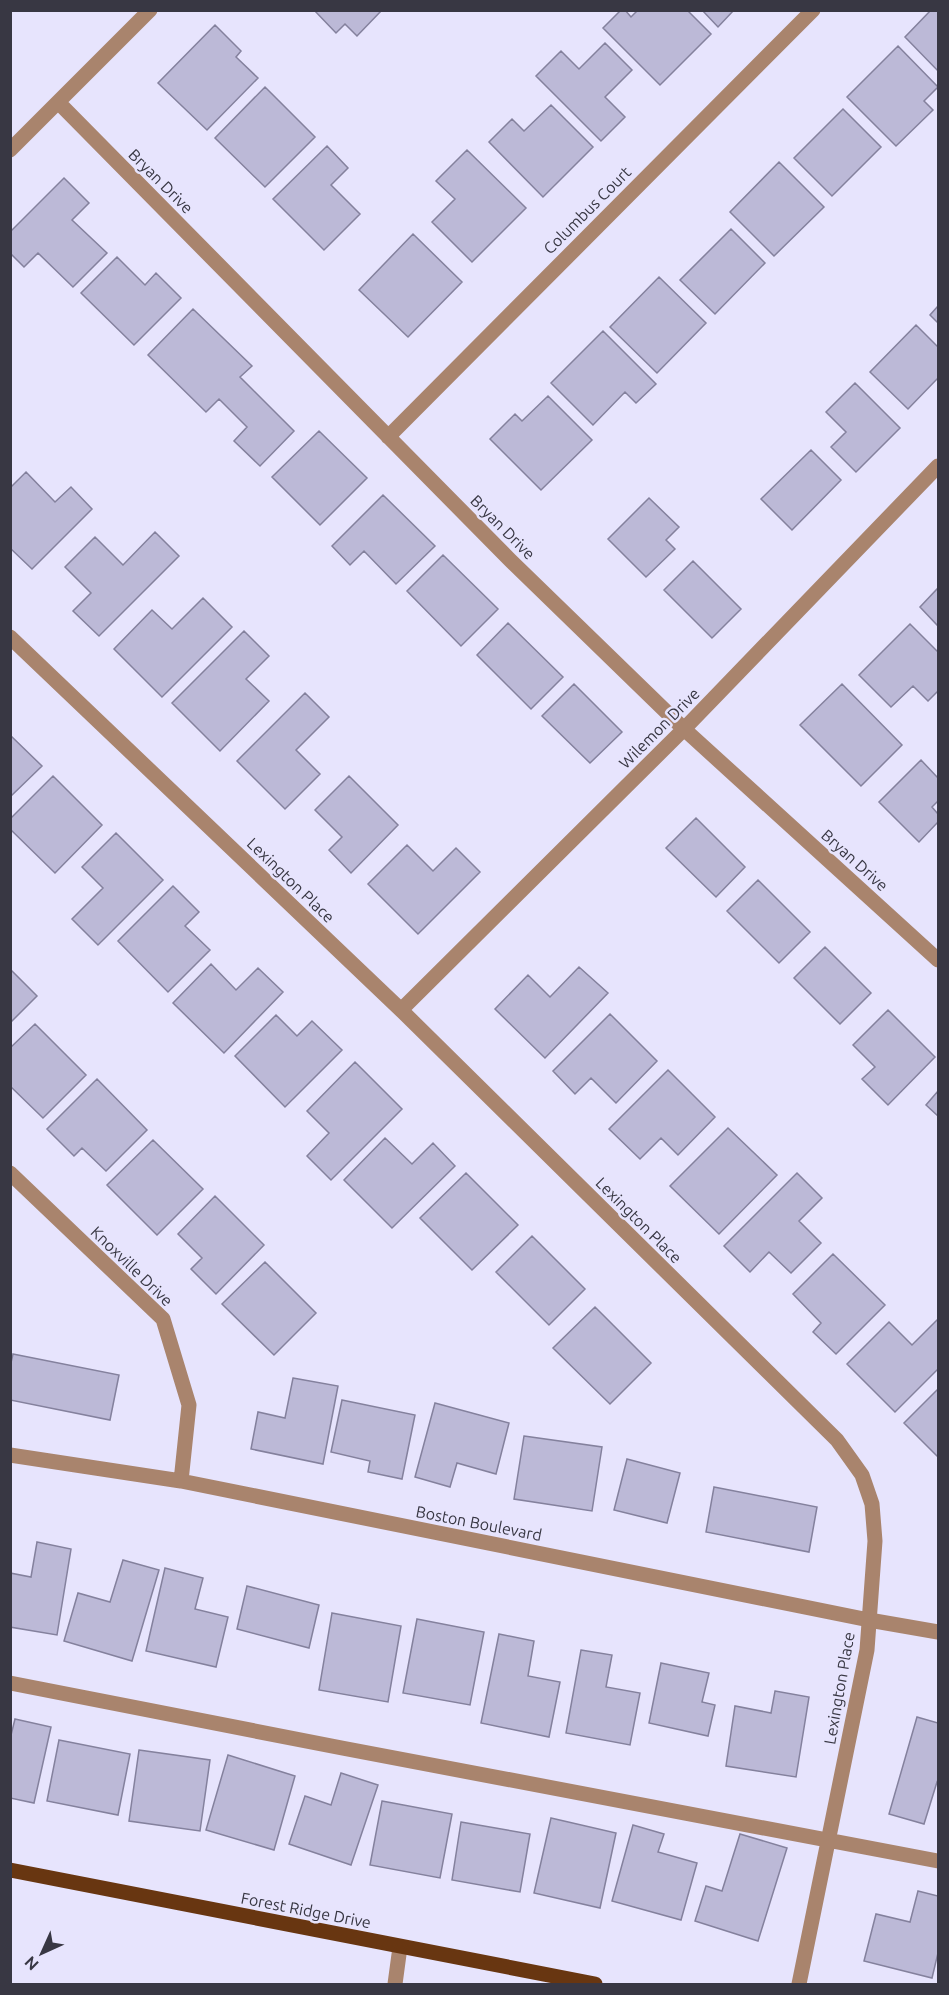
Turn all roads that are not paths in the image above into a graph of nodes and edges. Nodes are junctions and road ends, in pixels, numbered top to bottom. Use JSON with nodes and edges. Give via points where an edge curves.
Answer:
{"nodes":[{"id":1,"x":150,"y":10,"type":"edge"},
{"id":2,"x":813,"y":10,"type":"edge"},
{"id":3,"x":58,"y":102,"type":"junction"},
{"id":4,"x":10,"y":150,"type":"edge"},
{"id":5,"x":388,"y":437,"type":"junction"},
{"id":6,"x":939,"y":466,"type":"edge"},
{"id":7,"x":10,"y":637,"type":"edge"},
{"id":8,"x":684,"y":729,"type":"junction"},
{"id":9,"x":939,"y":960,"type":"edge"},
{"id":10,"x":401,"y":1010,"type":"junction"},
{"id":11,"x":10,"y":1173,"type":"edge"},
{"id":12,"x":10,"y":1455,"type":"edge"},
{"id":13,"x":181,"y":1481,"type":"junction"},
{"id":14,"x":869,"y":1620,"type":"junction"},
{"id":15,"x":939,"y":1632,"type":"edge"},
{"id":16,"x":10,"y":1683,"type":"edge"},
{"id":17,"x":828,"y":1842,"type":"junction"},
{"id":18,"x":939,"y":1862,"type":"edge"},
{"id":19,"x":10,"y":1870,"type":"edge"},
{"id":20,"x":400,"y":1947,"type":"junction"},
{"id":21,"x":395,"y":1984,"type":"edge"},
{"id":22,"x":595,"y":1984,"type":"edge"},
{"id":23,"x":799,"y":1984,"type":"edge"}],
"edges":[{"from":1,"to":3,"type":"street"},
{"from":2,"to":5,"type":"street","name":"Columbus Court"},
{"from":3,"to":4,"type":"street"},
{"from":3,"to":5,"type":"street","name":"Bryan Drive"},
{"from":5,"to":8,"type":"street","name":"Bryan Drive"},
{"from":6,"to":8,"type":"street","name":"Wilemon Drive"},
{"from":7,"to":10,"type":"street","name":"Lexington Place"},
{"from":8,"to":9,"type":"street","name":"Bryan Drive"},
{"from":8,"to":10,"type":"street","name":"Wilemon Drive"},
{"from":10,"to":14,"type":"street","name":"Lexington Place","via":[[837,1440],[862,1475],[872,1504],[875,1541]]},
{"from":11,"to":13,"type":"street","name":"Knoxville Drive","via":[[163,1319],[189,1405]]},
{"from":12,"to":13,"type":"street","name":"Boston Boulevard"},
{"from":13,"to":14,"type":"street","name":"Boston Boulevard"},
{"from":14,"to":15,"type":"street","name":"Boston Boulevard"},
{"from":14,"to":17,"type":"street","name":"Lexington Place","via":[[867,1650]]},
{"from":16,"to":17,"type":"street"},
{"from":17,"to":18,"type":"street"},
{"from":17,"to":23,"type":"street","name":"Lexington Place"},
{"from":19,"to":20,"type":"main road","name":"Forest Ridge Drive"},
{"from":20,"to":21,"type":"street"},
{"from":20,"to":22,"type":"main road","name":"Forest Ridge Drive"}]}
